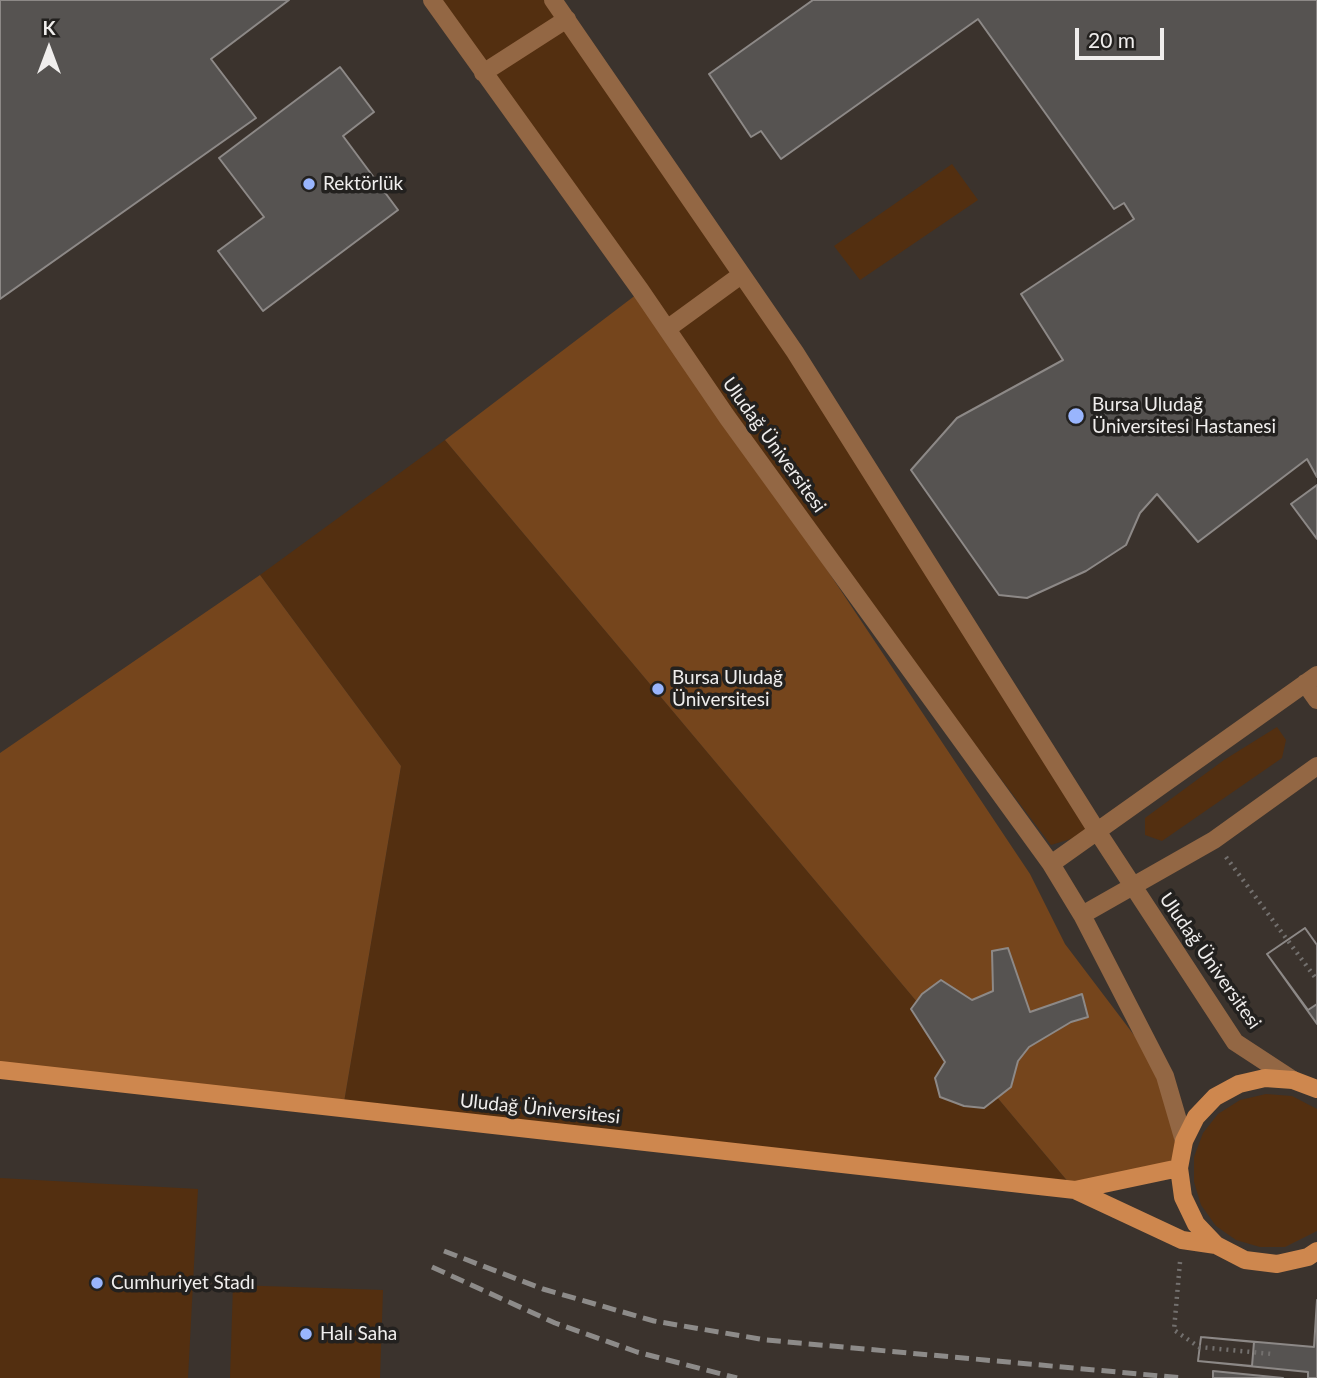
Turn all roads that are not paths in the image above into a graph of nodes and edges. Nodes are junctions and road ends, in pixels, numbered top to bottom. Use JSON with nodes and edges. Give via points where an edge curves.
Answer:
{"nodes":[{"id":1,"x":432,"y":0,"type":"edge"},
{"id":2,"x":553,"y":0,"type":"edge"},
{"id":3,"x":567,"y":19,"type":"junction"},
{"id":4,"x":483,"y":73,"type":"junction"},
{"id":5,"x":741,"y":275,"type":"junction"},
{"id":6,"x":667,"y":329,"type":"junction"},
{"id":7,"x":1311,"y":679,"type":"edge"},
{"id":8,"x":1317,"y":700,"type":"edge"},
{"id":9,"x":1317,"y":766,"type":"edge"},
{"id":10,"x":1097,"y":831,"type":"junction"},
{"id":11,"x":1051,"y":864,"type":"junction"},
{"id":12,"x":1132,"y":884,"type":"junction"},
{"id":13,"x":1082,"y":915,"type":"junction"},
{"id":14,"x":0,"y":1070,"type":"edge"},
{"id":15,"x":1293,"y":1080,"type":"junction"},
{"id":16,"x":1317,"y":1089,"type":"edge"},
{"id":17,"x":1184,"y":1141,"type":"junction"},
{"id":18,"x":1179,"y":1168,"type":"junction"},
{"id":19,"x":1076,"y":1190,"type":"junction"},
{"id":20,"x":1216,"y":1245,"type":"junction"},
{"id":21,"x":1317,"y":1251,"type":"edge"}],
"edges":[{"from":1,"to":4,"type":"street","name":"Uludağ Üniversitesi"},
{"from":2,"to":3,"type":"street","name":"Uludağ Üniversitesi"},
{"from":3,"to":4,"type":"street"},
{"from":3,"to":5,"type":"street","name":"Uludağ Üniversitesi"},
{"from":4,"to":6,"type":"street","name":"Uludağ Üniversitesi"},
{"from":5,"to":6,"type":"street"},
{"from":5,"to":10,"type":"street","name":"Uludağ Üniversitesi","via":[[795,352]]},
{"from":6,"to":11,"type":"street","name":"Uludağ Üniversitesi"},
{"from":7,"to":8,"type":"street"},
{"from":7,"to":10,"type":"street"},
{"from":9,"to":12,"type":"street","name":"Uludağ Üniversitesi","via":[[1214,840]]},
{"from":10,"to":11,"type":"street"},
{"from":10,"to":12,"type":"street","name":"Uludağ Üniversitesi"},
{"from":11,"to":13,"type":"street","name":"Uludağ Üniversitesi"},
{"from":12,"to":13,"type":"street","name":"Uludağ Üniversitesi"},
{"from":12,"to":15,"type":"street","name":"Uludağ Üniversitesi","via":[[1235,1042]]},
{"from":13,"to":17,"type":"street","name":"Uludağ Üniversitesi","via":[[1166,1076]]},
{"from":14,"to":19,"type":"main road","name":"Uludağ Üniversitesi"},
{"from":15,"to":16,"type":"main road"},
{"from":15,"to":17,"type":"main road","via":[[1265,1078],[1227,1090],[1196,1117]]},
{"from":17,"to":18,"type":"main road"},
{"from":18,"to":19,"type":"main road","name":"Uludağ Üniversitesi"},
{"from":18,"to":20,"type":"main road","via":[[1183,1197],[1196,1224]]},
{"from":19,"to":20,"type":"main road","name":"Uludağ Üniversitesi","via":[[1182,1240]]},
{"from":20,"to":21,"type":"main road","via":[[1245,1260],[1277,1264]]}]}
